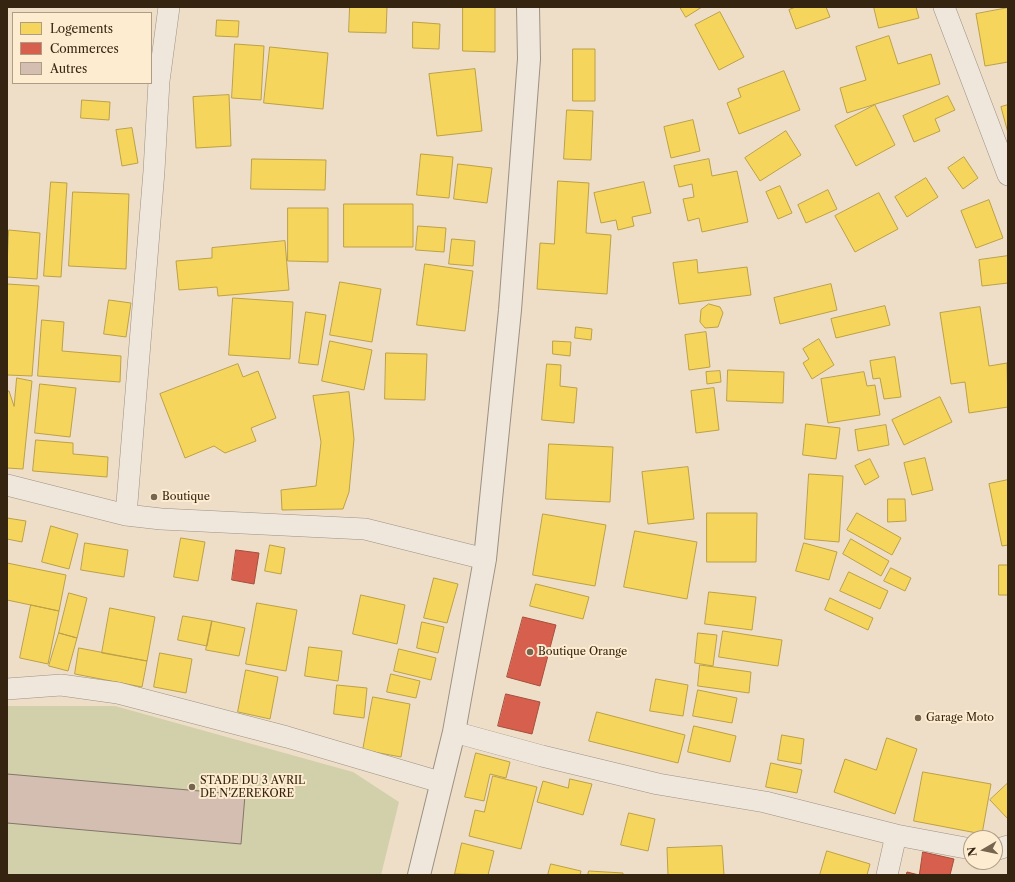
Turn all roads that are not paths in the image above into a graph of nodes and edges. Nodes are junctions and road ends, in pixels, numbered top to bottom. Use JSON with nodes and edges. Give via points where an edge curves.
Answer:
{"nodes":[{"id":1,"x":169,"y":7,"type":"edge"},
{"id":2,"x":528,"y":7,"type":"edge"},
{"id":3,"x":944,"y":7,"type":"edge"},
{"id":4,"x":1008,"y":175,"type":"edge"},
{"id":5,"x":7,"y":485,"type":"edge"},
{"id":6,"x":126,"y":515,"type":"junction"},
{"id":7,"x":485,"y":559,"type":"junction"},
{"id":8,"x":7,"y":689,"type":"edge"},
{"id":9,"x":454,"y":732,"type":"junction"},
{"id":10,"x":440,"y":782,"type":"junction"},
{"id":11,"x":896,"y":835,"type":"junction"},
{"id":12,"x":963,"y":848,"type":"edge"},
{"id":13,"x":418,"y":875,"type":"edge"},
{"id":14,"x":887,"y":875,"type":"edge"}],
"edges":[{"from":1,"to":6,"type":"street","via":[[159,80]]},
{"from":2,"to":7,"type":"street","via":[[529,59],[510,310]]},
{"from":3,"to":4,"type":"street"},
{"from":5,"to":6,"type":"street"},
{"from":6,"to":7,"type":"street","via":[[161,519],[365,528]]},
{"from":7,"to":9,"type":"street"},
{"from":8,"to":10,"type":"street","via":[[61,686],[118,693],[287,737]]},
{"from":9,"to":10,"type":"street"},
{"from":9,"to":11,"type":"street","via":[[658,784],[765,802]]},
{"from":10,"to":13,"type":"street"},
{"from":11,"to":12,"type":"street"},
{"from":11,"to":14,"type":"street"}]}
